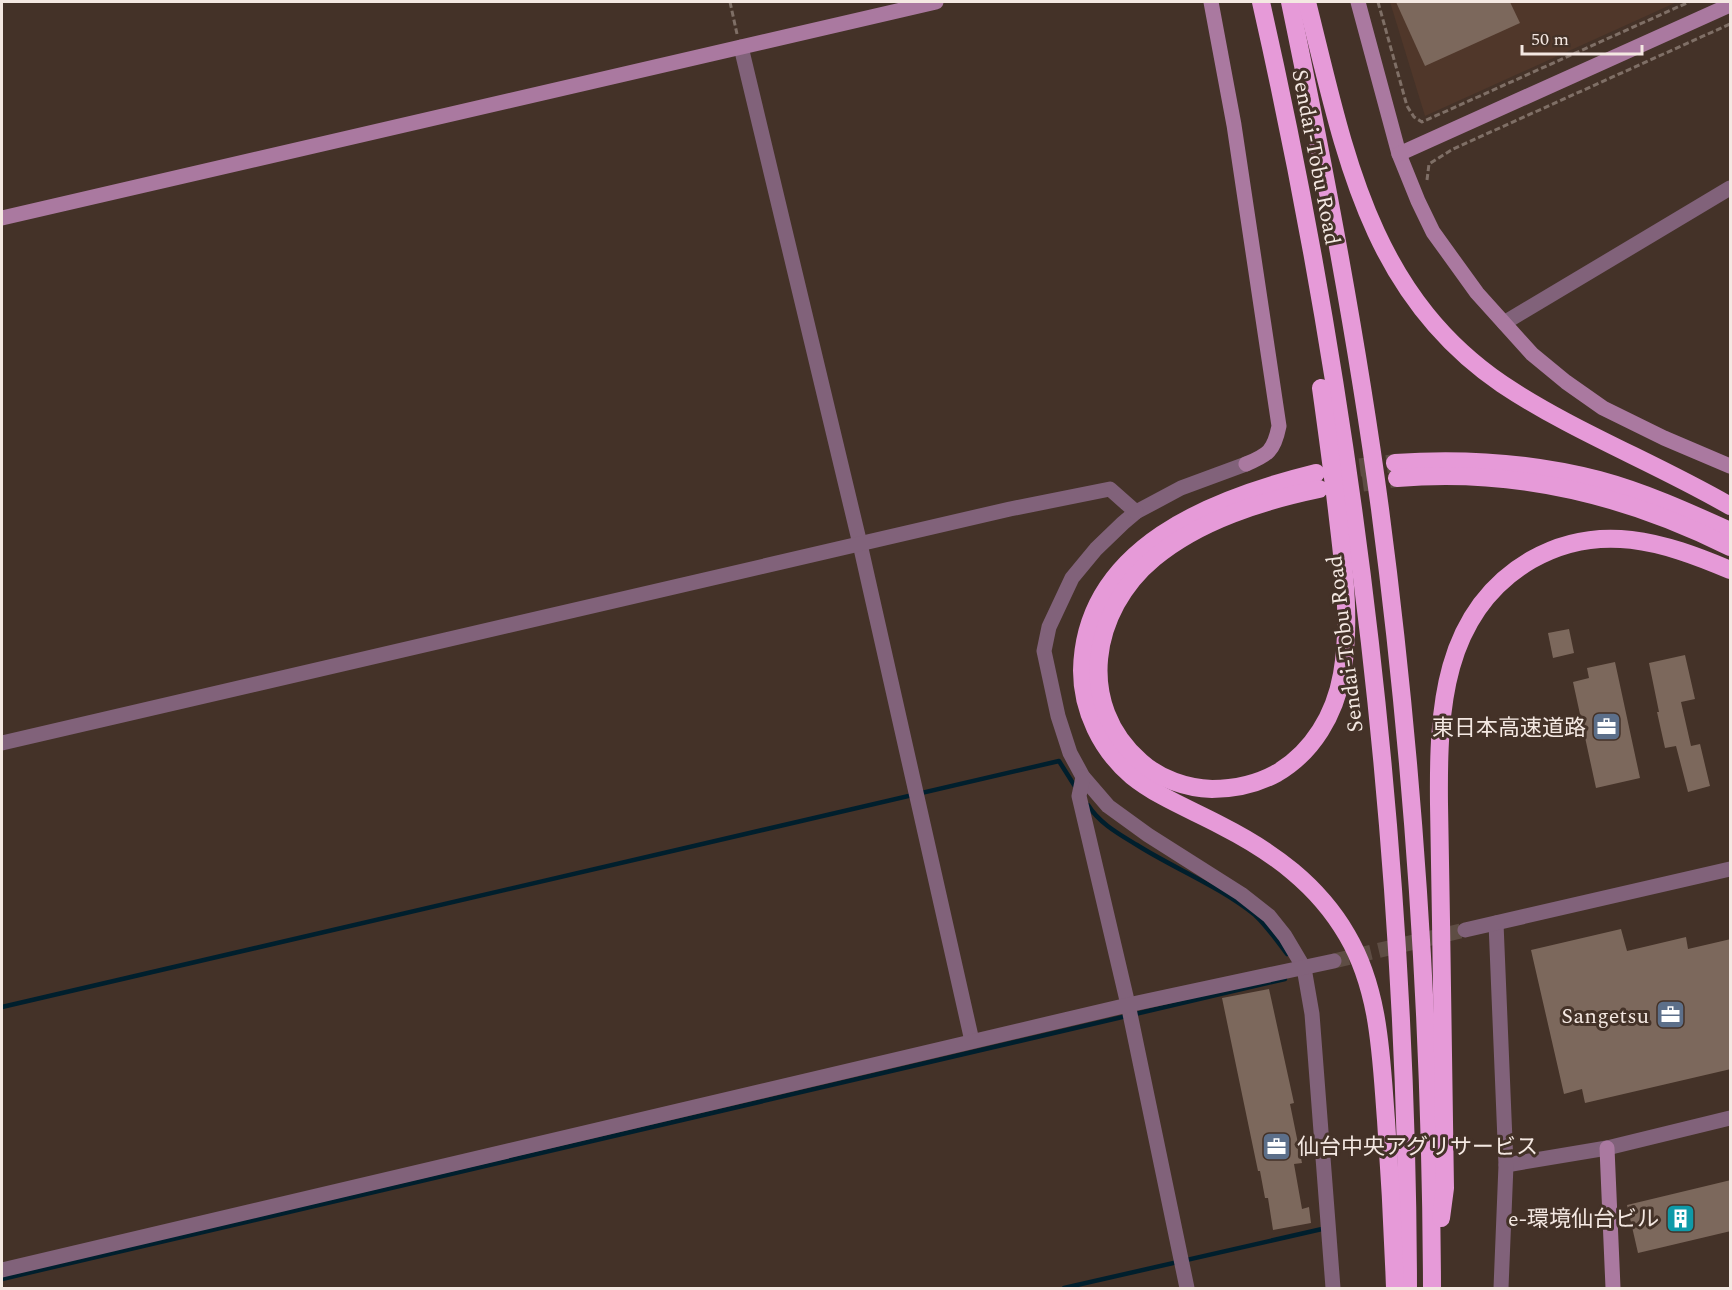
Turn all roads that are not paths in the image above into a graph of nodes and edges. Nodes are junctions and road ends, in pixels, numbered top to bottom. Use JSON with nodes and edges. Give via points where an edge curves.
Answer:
{"nodes":[{"id":1,"x":936,"y":2,"type":"edge"},
{"id":2,"x":1211,"y":2,"type":"edge"},
{"id":3,"x":1261,"y":2,"type":"edge"},
{"id":4,"x":1290,"y":2,"type":"edge"},
{"id":5,"x":1307,"y":2,"type":"edge"},
{"id":6,"x":1358,"y":2,"type":"edge"},
{"id":7,"x":1731,"y":4,"type":"edge"},
{"id":8,"x":741,"y":47,"type":"junction"},
{"id":9,"x":1400,"y":154,"type":"junction"},
{"id":10,"x":1731,"y":188,"type":"edge"},
{"id":11,"x":1305,"y":210,"type":"junction"},
{"id":12,"x":2,"y":218,"type":"edge"},
{"id":13,"x":1504,"y":323,"type":"junction"},
{"id":14,"x":1731,"y":466,"type":"edge"},
{"id":15,"x":1731,"y":506,"type":"edge"},
{"id":16,"x":1136,"y":512,"type":"junction"},
{"id":17,"x":1731,"y":531,"type":"edge"},
{"id":18,"x":860,"y":544,"type":"junction"},
{"id":19,"x":1731,"y":547,"type":"edge"},
{"id":20,"x":1730,"y":570,"type":"edge"},
{"id":21,"x":2,"y":744,"type":"edge"},
{"id":22,"x":1081,"y":786,"type":"junction"},
{"id":23,"x":1731,"y":869,"type":"edge"},
{"id":24,"x":1496,"y":923,"type":"junction"},
{"id":25,"x":1465,"y":930,"type":"tunnel mouth"},
{"id":26,"x":1334,"y":962,"type":"tunnel mouth"},
{"id":27,"x":1304,"y":968,"type":"junction"},
{"id":28,"x":1130,"y":1012,"type":"junction"},
{"id":29,"x":972,"y":1041,"type":"junction"},
{"id":30,"x":1731,"y":1118,"type":"edge"},
{"id":31,"x":1607,"y":1148,"type":"junction"},
{"id":32,"x":1506,"y":1165,"type":"junction"},
{"id":33,"x":2,"y":1270,"type":"edge"},
{"id":34,"x":1187,"y":1288,"type":"edge"},
{"id":35,"x":1333,"y":1288,"type":"edge"},
{"id":36,"x":1395,"y":1288,"type":"edge"},
{"id":37,"x":1408,"y":1288,"type":"edge"},
{"id":38,"x":1432,"y":1288,"type":"edge"},
{"id":39,"x":1501,"y":1288,"type":"edge"},
{"id":40,"x":1613,"y":1288,"type":"edge"}],
"edges":[{"from":1,"to":8,"type":"street"},
{"from":2,"to":16,"type":"street","via":[[1280,426],[1269,453],[1181,488]]},
{"from":3,"to":11,"type":"highway","name":"Sendai-Tobu Road"},
{"from":4,"to":38,"type":"highway","name":"Sendai-Tobu Road","via":[[1352,326],[1396,642],[1422,944]]},
{"from":5,"to":15,"type":"highway","via":[[1357,190],[1385,254],[1426,313],[1452,342],[1501,383],[1574,426]]},
{"from":6,"to":9,"type":"street"},
{"from":7,"to":9,"type":"street"},
{"from":8,"to":12,"type":"street"},
{"from":8,"to":18,"type":"street"},
{"from":9,"to":13,"type":"street","via":[[1433,232]]},
{"from":10,"to":13,"type":"street"},
{"from":11,"to":36,"type":"highway","via":[[1314,336],[1345,574],[1342,674],[1327,719],[1315,740],[1271,777],[1225,789],[1200,788],[1174,782],[1150,770],[1130,753],[1107,717],[1098,671],[1107,621],[1118,599],[1154,558],[1206,526],[1318,481],[1266,486],[1201,511],[1135,555],[1108,586],[1092,614],[1085,635],[1082,683],[1095,727],[1132,776],[1280,860],[1319,895],[1348,937],[1368,981],[1376,1020]]},
{"from":11,"to":37,"type":"highway","name":"Sendai-Tobu Road","via":[[1351,501],[1382,756],[1401,1020]]},
{"from":13,"to":14,"type":"street","via":[[1532,354],[1603,408]]},
{"from":16,"to":18,"type":"street","via":[[1110,489]]},
{"from":16,"to":22,"type":"street","via":[[1072,578],[1049,627],[1044,651],[1058,716]]},
{"from":17,"to":19,"type":"highway","via":[[1638,493],[1560,472],[1457,461],[1396,470],[1546,484],[1631,505]]},
{"from":18,"to":21,"type":"street"},
{"from":18,"to":29,"type":"street"},
{"from":20,"to":38,"type":"highway","via":[[1644,541],[1617,537],[1564,545],[1526,563],[1498,583],[1480,604],[1456,650],[1442,706],[1439,775],[1445,1188]]},
{"from":22,"to":27,"type":"street","via":[[1269,916]]},
{"from":22,"to":28,"type":"street"},
{"from":23,"to":24,"type":"street"},
{"from":24,"to":25,"type":"street"},
{"from":24,"to":32,"type":"street"},
{"from":26,"to":27,"type":"street"},
{"from":27,"to":28,"type":"street"},
{"from":27,"to":35,"type":"street","via":[[1312,1014]]},
{"from":28,"to":29,"type":"street"},
{"from":28,"to":34,"type":"street"},
{"from":29,"to":33,"type":"street"},
{"from":30,"to":31,"type":"street"},
{"from":31,"to":32,"type":"street"},
{"from":31,"to":40,"type":"street"},
{"from":32,"to":39,"type":"street"}]}
